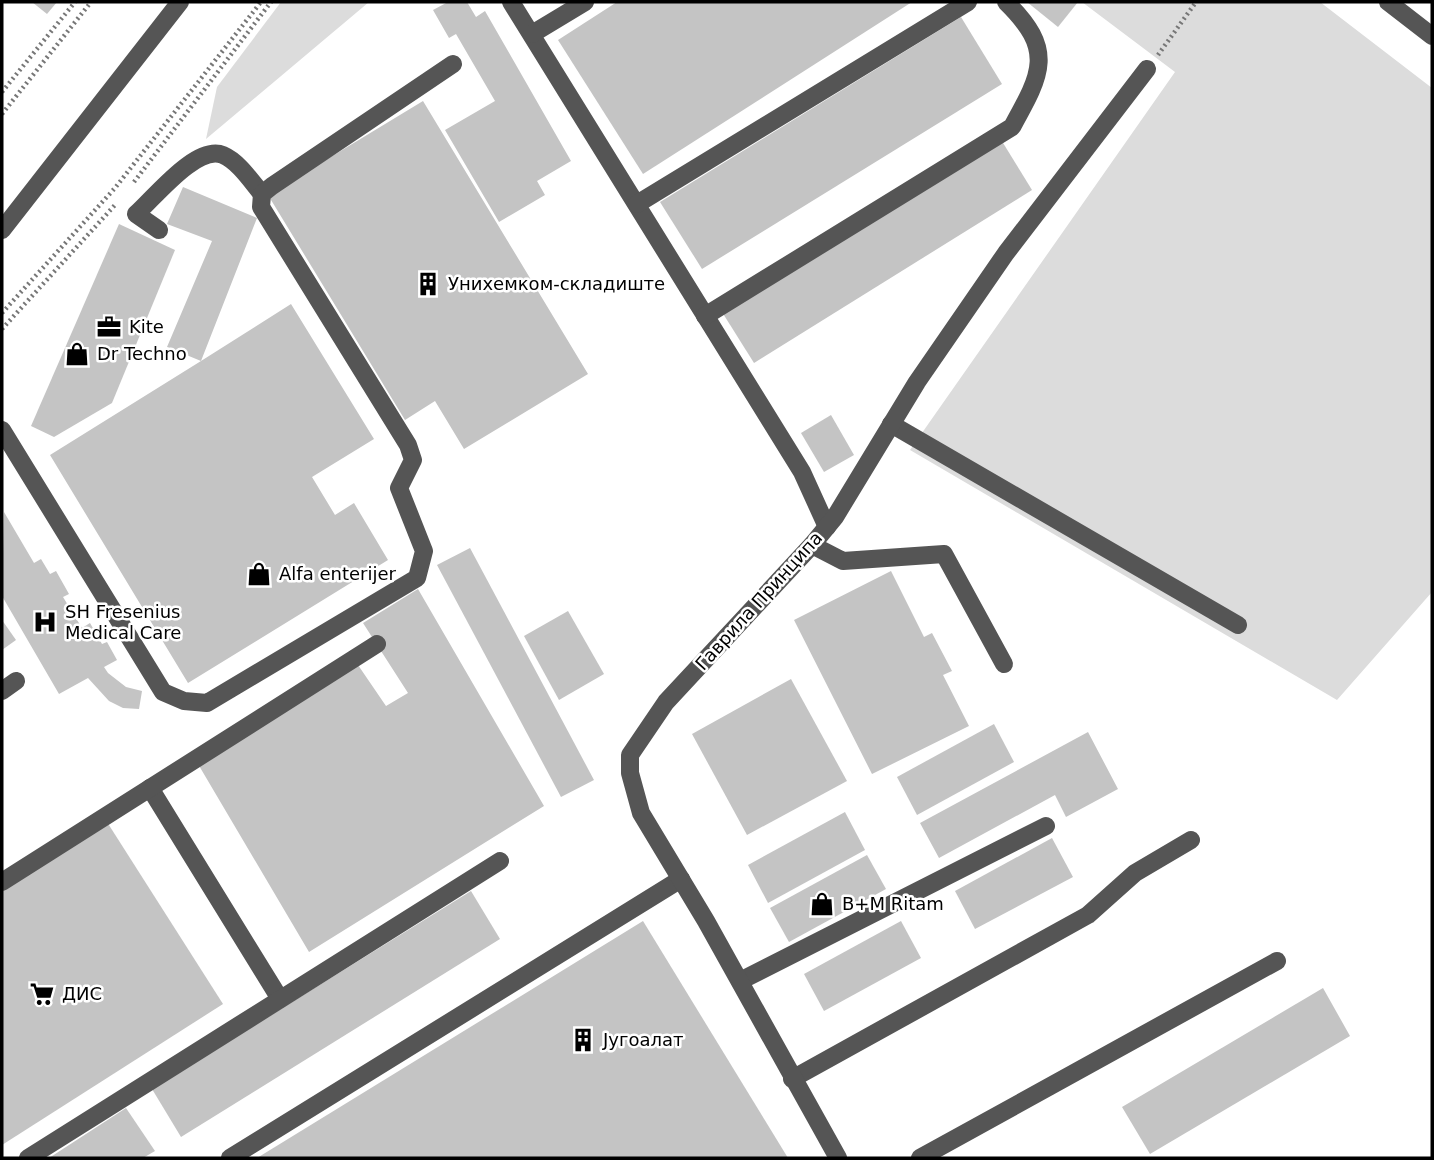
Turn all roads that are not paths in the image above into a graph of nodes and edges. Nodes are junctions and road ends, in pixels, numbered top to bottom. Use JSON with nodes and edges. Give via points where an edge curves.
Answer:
{"nodes":[{"id":1,"x":180,"y":2,"type":"edge"},
{"id":2,"x":511,"y":2,"type":"edge"},
{"id":3,"x":585,"y":2,"type":"edge"},
{"id":4,"x":968,"y":2,"type":"edge"},
{"id":5,"x":1006,"y":2,"type":"edge"},
{"id":6,"x":1388,"y":2,"type":"edge"},
{"id":7,"x":532,"y":34,"type":"junction"},
{"id":8,"x":1432,"y":36,"type":"edge"},
{"id":9,"x":453,"y":64,"type":"dead end"},
{"id":10,"x":1147,"y":69,"type":"road end"},
{"id":11,"x":262,"y":194,"type":"junction"},
{"id":12,"x":637,"y":204,"type":"junction"},
{"id":13,"x":2,"y":230,"type":"edge"},
{"id":14,"x":159,"y":230,"type":"dead end"},
{"id":15,"x":705,"y":316,"type":"junction"},
{"id":16,"x":891,"y":424,"type":"junction"},
{"id":17,"x":2,"y":430,"type":"edge"},
{"id":18,"x":827,"y":527,"type":"junction"},
{"id":19,"x":812,"y":545,"type":"junction"},
{"id":20,"x":1238,"y":625,"type":"dead end"},
{"id":21,"x":377,"y":644,"type":"dead end"},
{"id":22,"x":1004,"y":664,"type":"dead end"},
{"id":23,"x":150,"y":788,"type":"junction"},
{"id":24,"x":1046,"y":826,"type":"dead end"},
{"id":25,"x":1191,"y":840,"type":"dead end"},
{"id":26,"x":500,"y":861,"type":"dead end"},
{"id":27,"x":681,"y":879,"type":"junction"},
{"id":28,"x":2,"y":883,"type":"edge"},
{"id":29,"x":1277,"y":961,"type":"dead end"},
{"id":30,"x":740,"y":981,"type":"junction"},
{"id":31,"x":281,"y":999,"type":"junction"},
{"id":32,"x":792,"y":1079,"type":"junction"},
{"id":33,"x":28,"y":1158,"type":"edge"},
{"id":34,"x":230,"y":1158,"type":"edge"},
{"id":35,"x":838,"y":1158,"type":"edge"},
{"id":36,"x":920,"y":1158,"type":"edge"}],
"edges":[{"from":1,"to":13,"type":"street"},
{"from":2,"to":7,"type":"street"},
{"from":3,"to":7,"type":"street"},
{"from":4,"to":12,"type":"street"},
{"from":5,"to":15,"type":"street","via":[[1026,22],[1039,49],[1037,82],[1012,127]]},
{"from":6,"to":8,"type":"street"},
{"from":7,"to":12,"type":"street"},
{"from":9,"to":11,"type":"street"},
{"from":10,"to":16,"type":"street","name":"Гаврила Принципа","via":[[1006,253]]},
{"from":11,"to":14,"type":"street","via":[[232,160],[210,153],[194,159],[136,214]]},
{"from":11,"to":17,"type":"street","via":[[261,206],[408,445],[413,460],[399,488],[424,551],[416,578],[207,703],[184,701],[163,692]]},
{"from":12,"to":15,"type":"street"},
{"from":15,"to":18,"type":"street","via":[[802,472]]},
{"from":16,"to":18,"type":"street","name":"Гаврила Принципа"},
{"from":16,"to":20,"type":"street"},
{"from":18,"to":19,"type":"street","name":"Гаврила Принципа"},
{"from":19,"to":22,"type":"street","via":[[844,561],[944,554]]},
{"from":19,"to":27,"type":"street","name":"Гаврила Принципа","via":[[666,702],[630,755],[641,813]]},
{"from":21,"to":23,"type":"street"},
{"from":23,"to":28,"type":"street"},
{"from":23,"to":31,"type":"street"},
{"from":24,"to":30,"type":"street"},
{"from":25,"to":32,"type":"street","via":[[1135,873],[1088,915]]},
{"from":26,"to":31,"type":"street"},
{"from":27,"to":30,"type":"street","name":"Гаврила Принципа"},
{"from":27,"to":34,"type":"street"},
{"from":29,"to":36,"type":"street"},
{"from":30,"to":32,"type":"street","name":"Гаврила Принципа"},
{"from":31,"to":33,"type":"street"},
{"from":32,"to":35,"type":"street","name":"Гаврила Принципа"}]}
